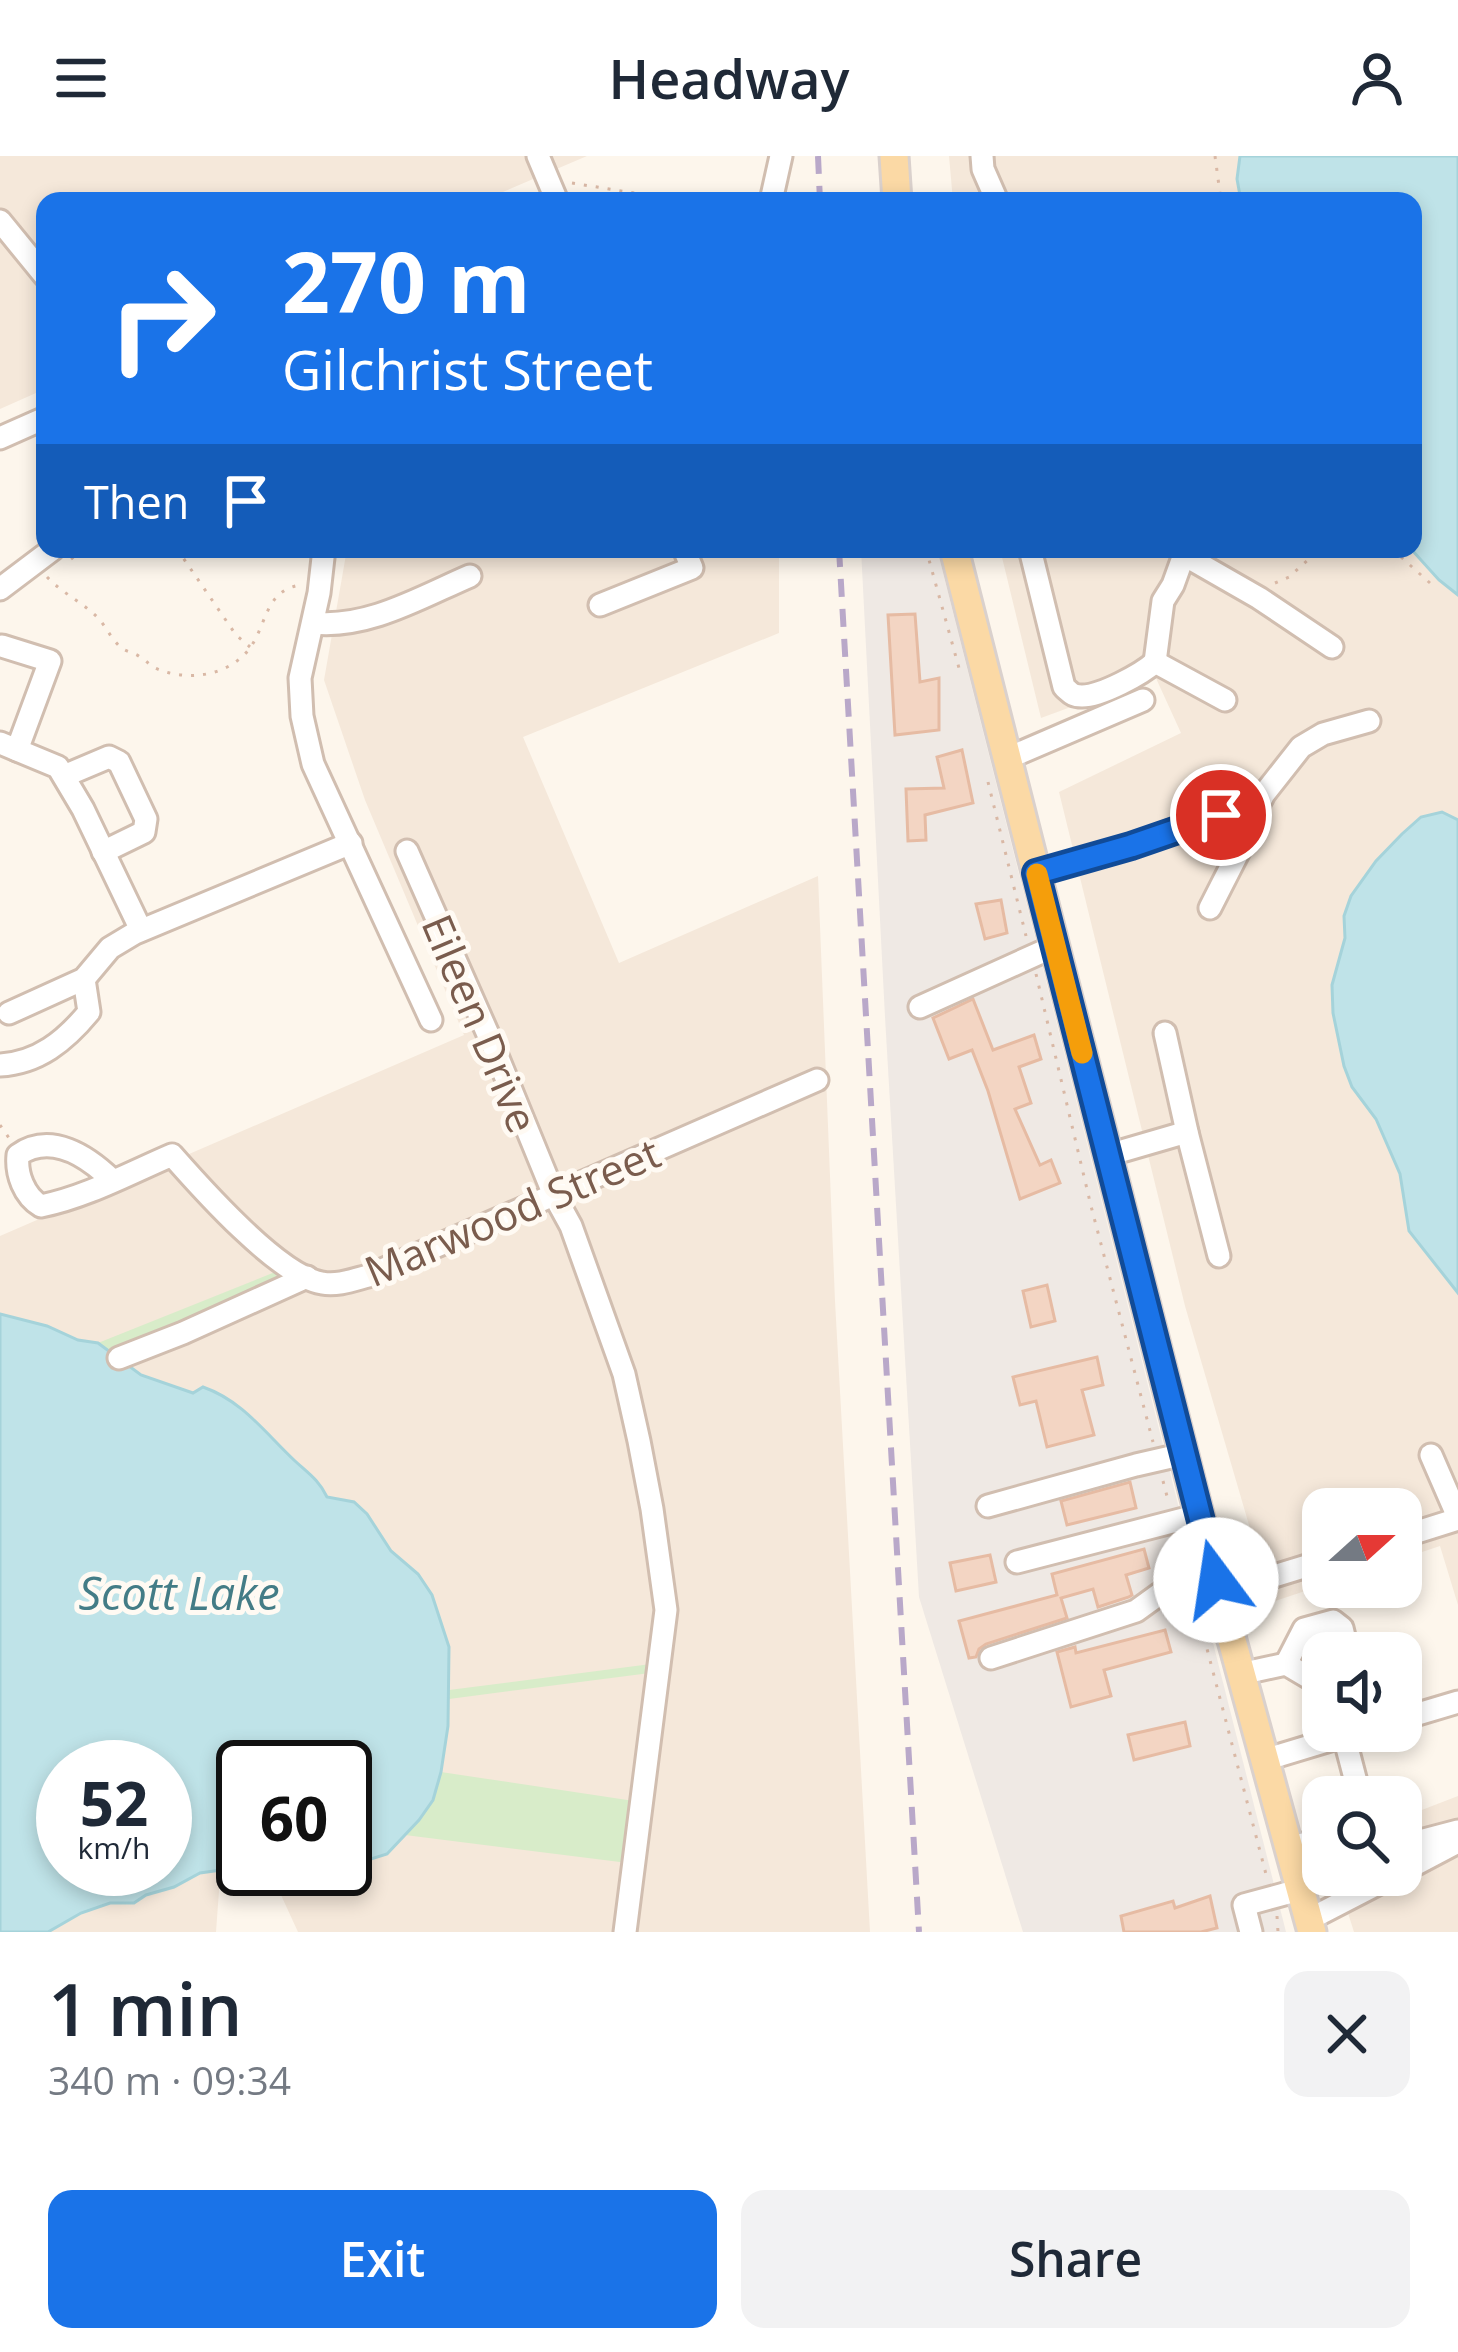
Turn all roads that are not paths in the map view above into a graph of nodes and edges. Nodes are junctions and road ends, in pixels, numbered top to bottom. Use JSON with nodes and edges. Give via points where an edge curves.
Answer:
{"nodes":[{"id":1,"x":538,"y":156,"type":"edge"},
{"id":2,"x":781,"y":156,"type":"edge"},
{"id":3,"x":894,"y":156,"type":"edge"},
{"id":4,"x":982,"y":156,"type":"edge"},
{"id":5,"x":553,"y":192,"type":"edge"},
{"id":6,"x":773,"y":192,"type":"edge"},
{"id":7,"x":896,"y":192,"type":"edge"},
{"id":8,"x":993,"y":192,"type":"edge"},
{"id":9,"x":0,"y":220,"type":"edge"},
{"id":10,"x":36,"y":265,"type":"edge"},
{"id":11,"x":36,"y":422,"type":"edge"},
{"id":12,"x":0,"y":437,"type":"edge"},
{"id":13,"x":41,"y":558,"type":"edge"},
{"id":14,"x":323,"y":558,"type":"edge"},
{"id":15,"x":688,"y":558,"type":"edge"},
{"id":16,"x":957,"y":558,"type":"edge"},
{"id":17,"x":1032,"y":558,"type":"edge"},
{"id":18,"x":1182,"y":558,"type":"edge"},
{"id":19,"x":1195,"y":558,"type":"edge"},
{"id":20,"x":470,"y":575,"type":"dead end"},
{"id":21,"x":0,"y":589,"type":"edge"},
{"id":22,"x":600,"y":605,"type":"dead end"},
{"id":23,"x":313,"y":623,"type":"junction"},
{"id":24,"x":0,"y":647,"type":"edge"},
{"id":25,"x":1332,"y":647,"type":"dead end"},
{"id":26,"x":1156,"y":662,"type":"junction"},
{"id":27,"x":1143,"y":700,"type":"dead end"},
{"id":28,"x":1225,"y":700,"type":"dead end"},
{"id":29,"x":1369,"y":721,"type":"dead end"},
{"id":30,"x":9,"y":747,"type":"edge"},
{"id":31,"x":1008,"y":758,"type":"junction"},
{"id":32,"x":64,"y":776,"type":"junction"},
{"id":33,"x":1258,"y":804,"type":"junction"},
{"id":34,"x":351,"y":843,"type":"junction"},
{"id":35,"x":407,"y":851,"type":"dead end"},
{"id":36,"x":103,"y":852,"type":"junction"},
{"id":37,"x":1036,"y":873,"type":"junction"},
{"id":38,"x":1210,"y":908,"type":"dead end"},
{"id":39,"x":141,"y":930,"type":"junction"},
{"id":40,"x":1043,"y":951,"type":"junction"},
{"id":41,"x":83,"y":979,"type":"junction"},
{"id":42,"x":920,"y":1007,"type":"dead end"},
{"id":43,"x":9,"y":1013,"type":"dead end"},
{"id":44,"x":431,"y":1020,"type":"dead end"},
{"id":45,"x":1165,"y":1034,"type":"dead end"},
{"id":46,"x":0,"y":1066,"type":"edge"},
{"id":47,"x":817,"y":1080,"type":"dead end"},
{"id":48,"x":1187,"y":1132,"type":"junction"},
{"id":49,"x":1108,"y":1155,"type":"junction"},
{"id":50,"x":112,"y":1180,"type":"dead end"},
{"id":51,"x":554,"y":1195,"type":"junction"},
{"id":52,"x":1219,"y":1256,"type":"dead end"},
{"id":53,"x":307,"y":1277,"type":"junction"},
{"id":54,"x":119,"y":1358,"type":"dead end"},
{"id":55,"x":1431,"y":1455,"type":"dead end"},
{"id":56,"x":1171,"y":1457,"type":"junction"},
{"id":57,"x":988,"y":1506,"type":"dead end"},
{"id":58,"x":1187,"y":1518,"type":"junction"},
{"id":59,"x":1458,"y":1518,"type":"edge"},
{"id":60,"x":1422,"y":1530,"type":"edge"},
{"id":61,"x":1017,"y":1562,"type":"dead end"},
{"id":62,"x":1302,"y":1566,"type":"edge"},
{"id":63,"x":1208,"y":1586,"type":"junction"},
{"id":64,"x":1302,"y":1632,"type":"edge"},
{"id":65,"x":1343,"y":1632,"type":"edge"},
{"id":66,"x":1302,"y":1633,"type":"edge"},
{"id":67,"x":991,"y":1658,"type":"dead end"},
{"id":68,"x":1286,"y":1664,"type":"junction"},
{"id":69,"x":1302,"y":1674,"type":"edge"},
{"id":70,"x":1240,"y":1675,"type":"junction"},
{"id":71,"x":1458,"y":1702,"type":"edge"},
{"id":72,"x":1422,"y":1713,"type":"edge"},
{"id":73,"x":1302,"y":1748,"type":"edge"},
{"id":74,"x":1264,"y":1760,"type":"junction"},
{"id":75,"x":1458,"y":1832,"type":"edge"},
{"id":76,"x":1422,"y":1841,"type":"edge"},
{"id":77,"x":1458,"y":1842,"type":"edge"},
{"id":78,"x":1302,"y":1861,"type":"edge"},
{"id":79,"x":1422,"y":1861,"type":"edge"},
{"id":80,"x":1302,"y":1871,"type":"edge"},
{"id":81,"x":1288,"y":1876,"type":"junction"},
{"id":82,"x":1361,"y":1896,"type":"edge"},
{"id":83,"x":1310,"y":1926,"type":"edge"},
{"id":84,"x":626,"y":1932,"type":"edge"},
{"id":85,"x":1251,"y":1932,"type":"edge"}],
"edges":[{"from":1,"to":5,"type":"street"},
{"from":2,"to":6,"type":"street"},
{"from":3,"to":7,"type":"main road"},
{"from":4,"to":8,"type":"street"},
{"from":9,"to":10,"type":"street"},
{"from":11,"to":12,"type":"street"},
{"from":13,"to":21,"type":"street"},
{"from":14,"to":23,"type":"street"},
{"from":15,"to":22,"type":"street","via":[[692,568]]},
{"from":16,"to":31,"type":"main road"},
{"from":17,"to":26,"type":"street","via":[[1064,687],[1090,694]]},
{"from":18,"to":26,"type":"street","via":[[1163,601]]},
{"from":19,"to":25,"type":"street"},
{"from":20,"to":23,"type":"street","via":[[364,620]]},
{"from":23,"to":34,"type":"street","via":[[300,678],[302,716],[313,764]]},
{"from":24,"to":30,"type":"street","via":[[50,661]]},
{"from":26,"to":28,"type":"street"},
{"from":27,"to":31,"type":"street"},
{"from":29,"to":33,"type":"street","via":[[1301,747]]},
{"from":30,"to":32,"type":"street","via":[[58,766]]},
{"from":31,"to":37,"type":"main road"},
{"from":32,"to":36,"type":"street"},
{"from":32,"to":36,"type":"street","via":[[109,757],[118,762],[146,819],[143,832]]},
{"from":33,"to":37,"type":"street"},
{"from":33,"to":38,"type":"street"},
{"from":34,"to":39,"type":"street"},
{"from":34,"to":44,"type":"street"},
{"from":35,"to":51,"type":"street","name":"Eileen Drive"},
{"from":36,"to":39,"type":"street"},
{"from":37,"to":40,"type":"main road"},
{"from":39,"to":41,"type":"street","via":[[110,948]]},
{"from":40,"to":42,"type":"street"},
{"from":40,"to":49,"type":"main road"},
{"from":41,"to":43,"type":"street"},
{"from":41,"to":46,"type":"street","via":[[89,1012],[74,1031],[22,1064]]},
{"from":45,"to":48,"type":"street"},
{"from":47,"to":51,"type":"street","name":"Marwood Street"},
{"from":48,"to":49,"type":"street"},
{"from":48,"to":52,"type":"street"},
{"from":49,"to":56,"type":"main road"},
{"from":50,"to":53,"type":"street","name":"Marwood Street","via":[[172,1155],[235,1222]]},
{"from":51,"to":53,"type":"street","name":"Marwood Street","via":[[368,1276],[324,1284]]},
{"from":51,"to":84,"type":"street","name":"Eileen Drive","via":[[624,1374],[665,1610]]},
{"from":53,"to":54,"type":"street"},
{"from":55,"to":59,"type":"street"},
{"from":56,"to":57,"type":"street"},
{"from":56,"to":58,"type":"main road"},
{"from":58,"to":61,"type":"street"},
{"from":58,"to":63,"type":"main road"},
{"from":59,"to":60,"type":"street"},
{"from":62,"to":63,"type":"street"},
{"from":63,"to":67,"type":"street","via":[[1165,1590],[1136,1611]]},
{"from":63,"to":70,"type":"main road"},
{"from":64,"to":65,"type":"street","via":[[1334,1621]]},
{"from":66,"to":68,"type":"street"},
{"from":68,"to":69,"type":"street"},
{"from":68,"to":70,"type":"street"},
{"from":70,"to":74,"type":"main road"},
{"from":71,"to":72,"type":"street"},
{"from":73,"to":74,"type":"street"},
{"from":74,"to":81,"type":"main road"},
{"from":75,"to":76,"type":"street"},
{"from":77,"to":79,"type":"street"},
{"from":78,"to":81,"type":"street"},
{"from":80,"to":81,"type":"street"},
{"from":81,"to":83,"type":"main road"},
{"from":81,"to":85,"type":"street","via":[[1244,1905]]},
{"from":82,"to":83,"type":"street"}]}
